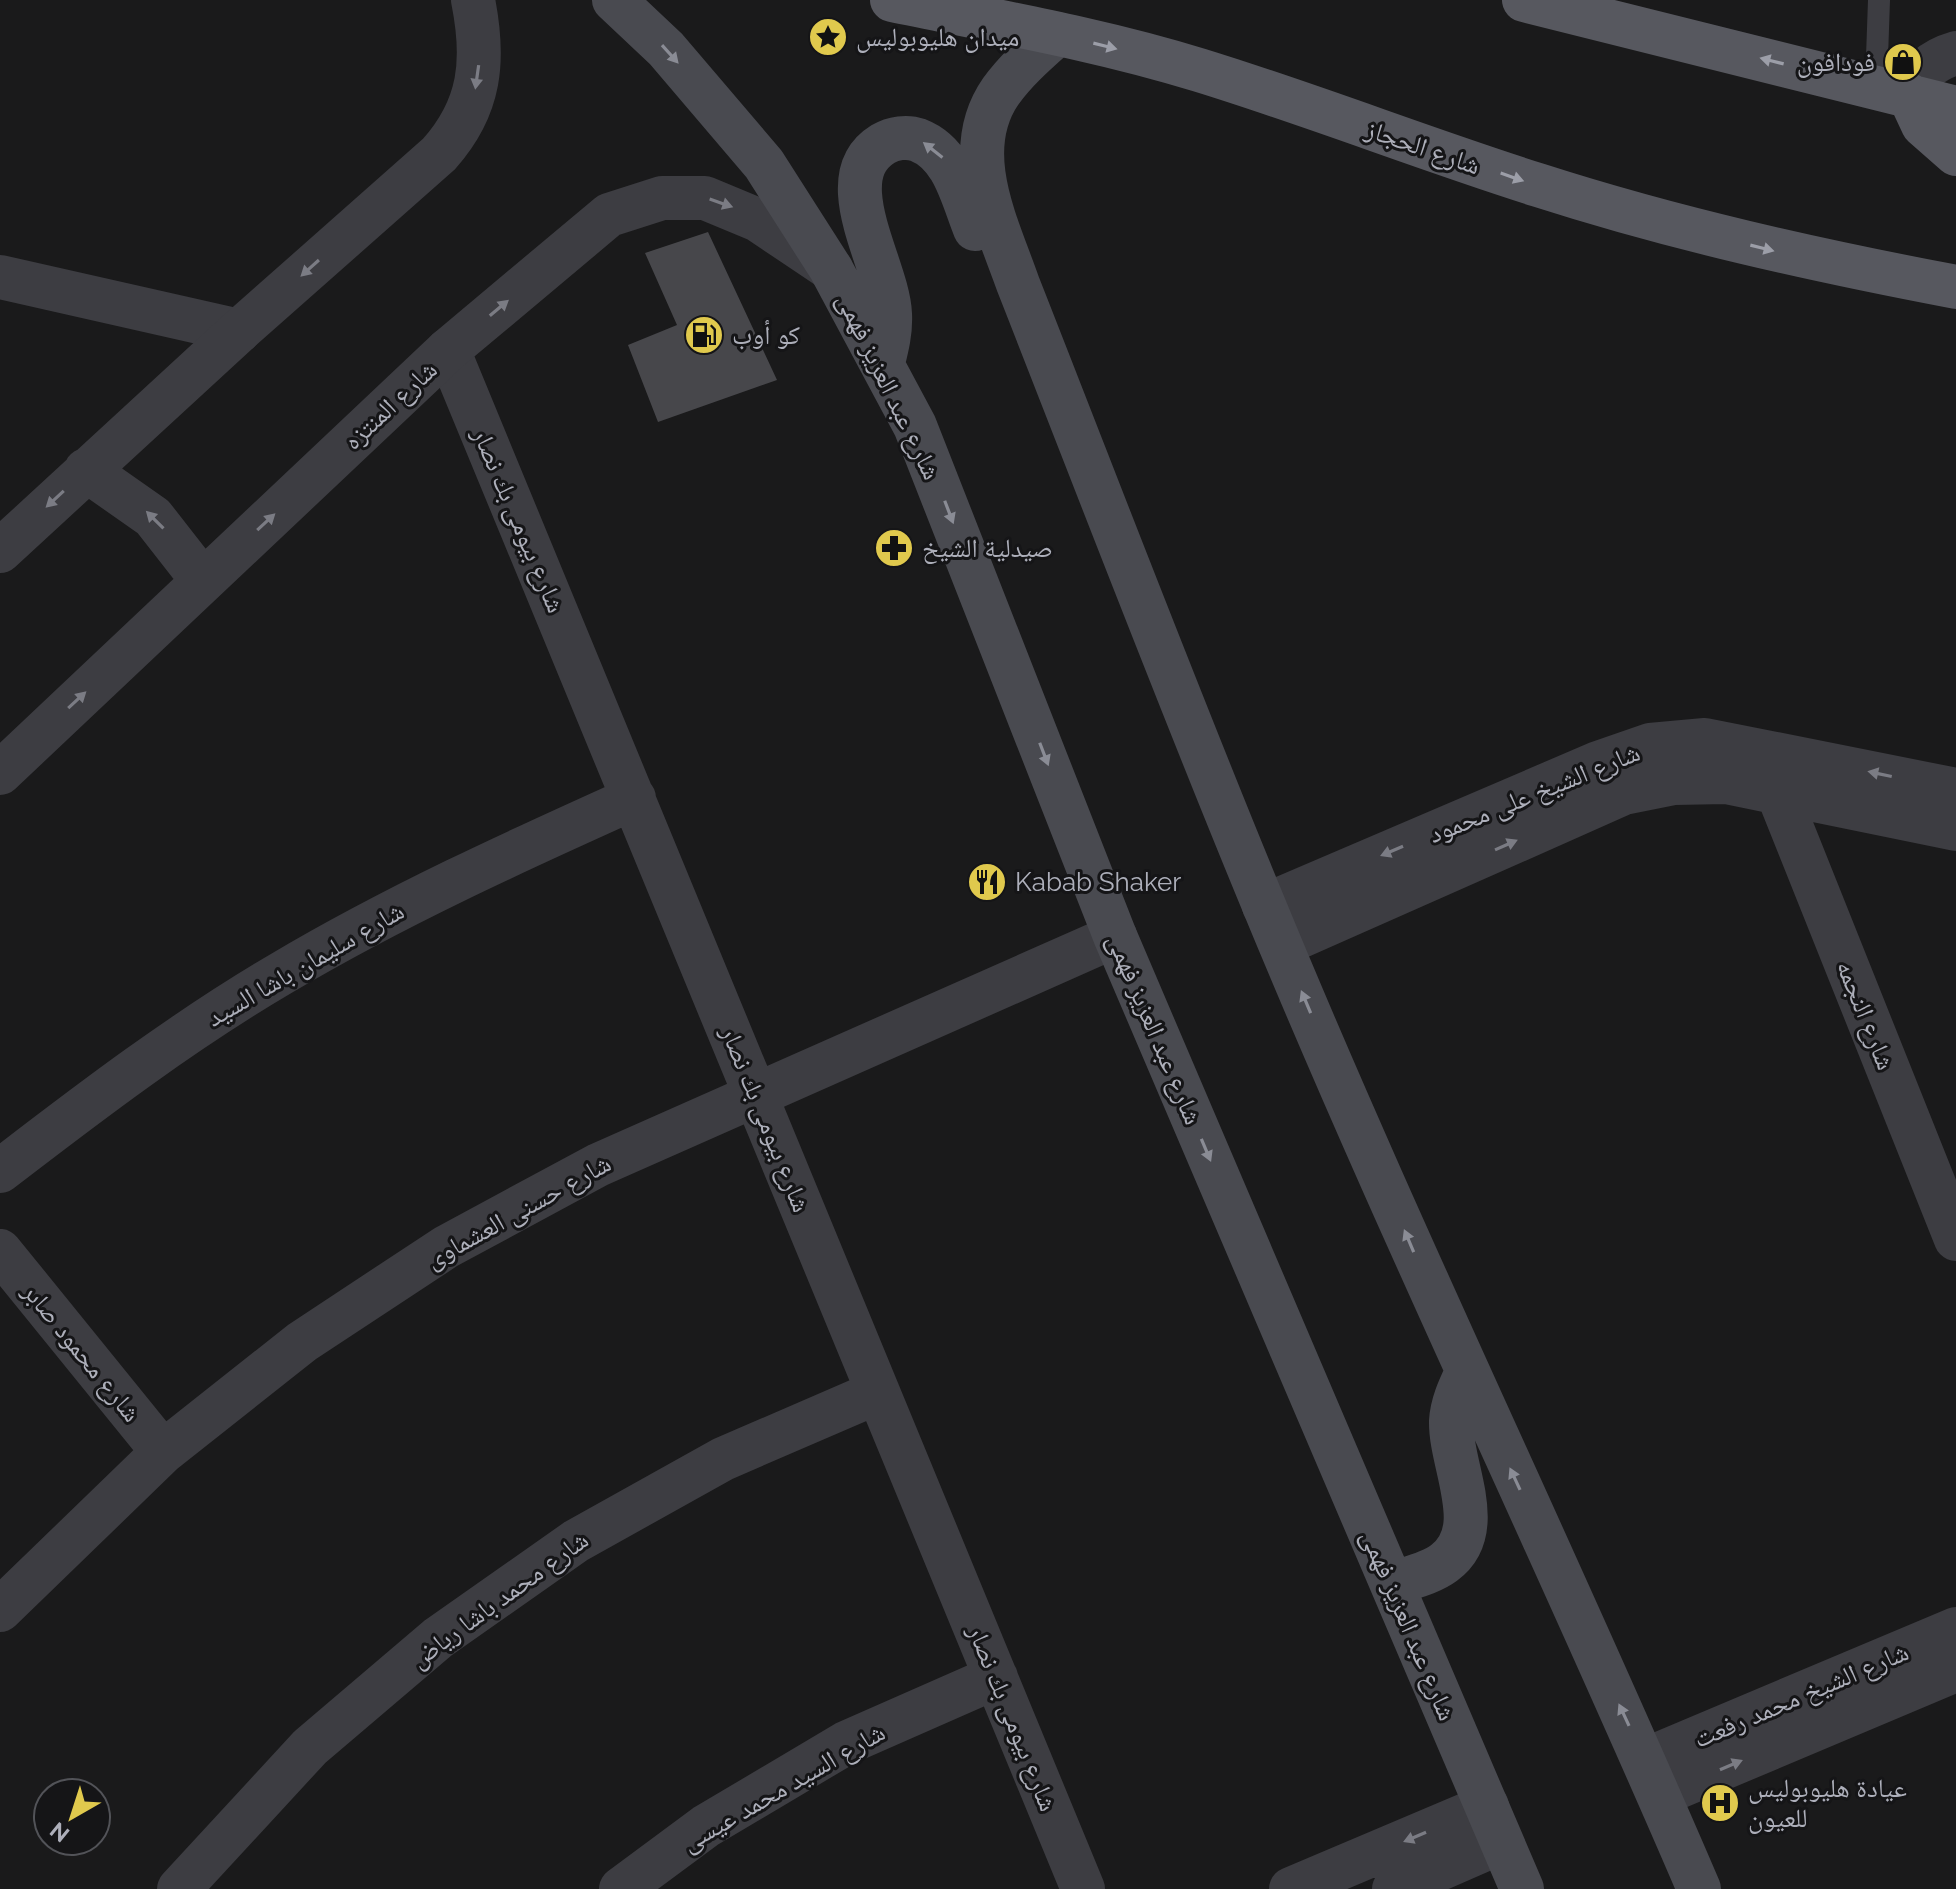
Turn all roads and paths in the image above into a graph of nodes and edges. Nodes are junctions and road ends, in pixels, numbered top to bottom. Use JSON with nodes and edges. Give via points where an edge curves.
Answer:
{"nodes":[{"id":1,"x":473,"y":0,"type":"edge"},
{"id":2,"x":614,"y":0,"type":"edge"},
{"id":3,"x":892,"y":0,"type":"edge"},
{"id":4,"x":1524,"y":0,"type":"edge"},
{"id":5,"x":1879,"y":0,"type":"edge"},
{"id":6,"x":1576,"y":6,"type":"edge"},
{"id":7,"x":1057,"y":34,"type":"junction"},
{"id":8,"x":1956,"y":53,"type":"edge"},
{"id":9,"x":1892,"y":90,"type":"junction"},
{"id":10,"x":1956,"y":108,"type":"edge"},
{"id":11,"x":1956,"y":154,"type":"edge"},
{"id":12,"x":831,"y":269,"type":"junction"},
{"id":13,"x":0,"y":277,"type":"edge"},
{"id":14,"x":1018,"y":284,"type":"junction"},
{"id":15,"x":1956,"y":287,"type":"edge"},
{"id":16,"x":239,"y":331,"type":"junction"},
{"id":17,"x":448,"y":350,"type":"junction"},
{"id":18,"x":883,"y":363,"type":"junction"},
{"id":19,"x":86,"y":470,"type":"junction"},
{"id":20,"x":0,"y":551,"type":"edge"},
{"id":21,"x":203,"y":581,"type":"junction"},
{"id":22,"x":9,"y":759,"type":"edge"},
{"id":23,"x":1956,"y":790,"type":"edge"},
{"id":24,"x":1777,"y":791,"type":"junction"},
{"id":25,"x":634,"y":798,"type":"junction"},
{"id":26,"x":1956,"y":829,"type":"edge"},
{"id":27,"x":1272,"y":926,"type":"junction"},
{"id":28,"x":1115,"y":936,"type":"junction"},
{"id":29,"x":757,"y":1096,"type":"junction"},
{"id":30,"x":0,"y":1171,"type":"edge"},
{"id":31,"x":1956,"y":1239,"type":"edge"},
{"id":32,"x":0,"y":1251,"type":"edge"},
{"id":33,"x":1466,"y":1374,"type":"junction"},
{"id":34,"x":878,"y":1392,"type":"junction"},
{"id":35,"x":163,"y":1452,"type":"junction"},
{"id":36,"x":1392,"y":1584,"type":"junction"},
{"id":37,"x":0,"y":1610,"type":"edge"},
{"id":38,"x":1956,"y":1629,"type":"edge"},
{"id":39,"x":1956,"y":1670,"type":"edge"},
{"id":40,"x":996,"y":1677,"type":"junction"},
{"id":41,"x":1652,"y":1778,"type":"junction"},
{"id":42,"x":1494,"y":1824,"type":"junction"},
{"id":43,"x":179,"y":1889,"type":"edge"},
{"id":44,"x":621,"y":1889,"type":"edge"},
{"id":45,"x":1083,"y":1889,"type":"edge"},
{"id":46,"x":1291,"y":1889,"type":"edge"},
{"id":47,"x":1394,"y":1889,"type":"edge"},
{"id":48,"x":1522,"y":1889,"type":"edge"},
{"id":49,"x":1699,"y":1889,"type":"edge"}],
"edges":[{"from":1,"to":16,"type":"street","one_way":true,"via":[[480,53],[471,107],[459,132]]},
{"from":2,"to":12,"type":"main road","name":"شارع عبد العزيز فهمى","one_way":true,"via":[[666,49],[764,164]]},
{"from":3,"to":7,"type":"main road","name":"شارع الحجاز"},
{"from":4,"to":6,"type":"main road"},
{"from":5,"to":9,"type":"lane"},
{"from":9,"to":6,"type":"main road","one_way":true},
{"from":7,"to":14,"type":"main road","via":[[1000,93],[986,122],[985,186]]},
{"from":7,"to":15,"type":"main road","name":"شارع الحجاز","one_way":true,"via":[[1198,69],[1677,227]]},
{"from":8,"to":9,"type":"street"},
{"from":9,"to":10,"type":"main road"},
{"from":9,"to":11,"type":"main road"},
{"from":17,"to":12,"type":"street","name":"شارع المنتزه","one_way":true,"via":[[609,215],[644,201],[684,196],[726,204]]},
{"from":12,"to":18,"type":"main road","name":"شارع عبد العزيز فهمى"},
{"from":13,"to":16,"type":"street"},
{"from":14,"to":18,"type":"main road","one_way":true,"via":[[981,243],[949,164],[934,147],[914,138],[891,139],[872,151],[861,170],[858,192],[890,313]]},
{"from":14,"to":27,"type":"main road"},
{"from":16,"to":19,"type":"street"},
{"from":21,"to":17,"type":"street","name":"شارع المنتزه","one_way":true},
{"from":17,"to":25,"type":"street","name":"شارع بيومى بك نصار"},
{"from":18,"to":28,"type":"main road","name":"شارع عبد العزيز فهمى","one_way":true,"via":[[915,426]]},
{"from":19,"to":20,"type":"street","one_way":true},
{"from":21,"to":19,"type":"street","one_way":true,"via":[[153,517]]},
{"from":22,"to":21,"type":"street","name":"شارع المنتزه","one_way":true},
{"from":23,"to":27,"type":"street","name":"شارع الشيخ على محمود","one_way":true,"via":[[1705,740],[1650,745],[1598,763]]},
{"from":24,"to":26,"type":"street","name":"شارع الشيخ على محمود"},
{"from":27,"to":24,"type":"street","name":"شارع الشيخ على محمود","one_way":true,"via":[[1624,793],[1674,783],[1726,782]]},
{"from":24,"to":31,"type":"street","name":"شارع النجمه"},
{"from":25,"to":29,"type":"street","name":"شارع بيومى بك نصار"},
{"from":25,"to":30,"type":"street","name":"شارع سليمان باشا السيد","via":[[454,879],[281,973],[116,1081]]},
{"from":33,"to":27,"type":"main road","one_way":true},
{"from":28,"to":29,"type":"street","name":"شارع حسنى العشماوى"},
{"from":28,"to":36,"type":"main road","name":"شارع عبد العزيز فهمى","one_way":true},
{"from":29,"to":34,"type":"street","name":"شارع بيومى بك نصار"},
{"from":29,"to":35,"type":"street","name":"شارع حسنى العشماوى","via":[[598,1165],[446,1247],[302,1342]]},
{"from":32,"to":35,"type":"street","name":"شارع محمود صابر"},
{"from":33,"to":36,"type":"main road","via":[[1451,1420],[1467,1514],[1461,1543],[1441,1565]]},
{"from":41,"to":33,"type":"main road","one_way":true},
{"from":34,"to":40,"type":"street","name":"شارع بيومى بك نصار"},
{"from":34,"to":43,"type":"street","name":"شارع محمد باشا رياض","via":[[723,1459],[576,1541],[438,1638],[310,1747]]},
{"from":35,"to":37,"type":"street","name":"شارع حسنى العشماوى"},
{"from":36,"to":42,"type":"main road","name":"شارع عبد العزيز فهمى"},
{"from":38,"to":41,"type":"street","name":"شارع الشيخ محمد رفعت"},
{"from":41,"to":39,"type":"street","name":"شارع الشيخ محمد رفعت","one_way":true},
{"from":40,"to":44,"type":"street","name":"شارع السيد محمد عيسى","via":[[846,1743],[706,1826]]},
{"from":40,"to":45,"type":"street","name":"شارع بيومى بك نصار"},
{"from":41,"to":49,"type":"main road"},
{"from":42,"to":46,"type":"street","one_way":true},
{"from":42,"to":47,"type":"street"},
{"from":42,"to":48,"type":"main road","name":"شارع عبد العزيز فهمى"}]}
